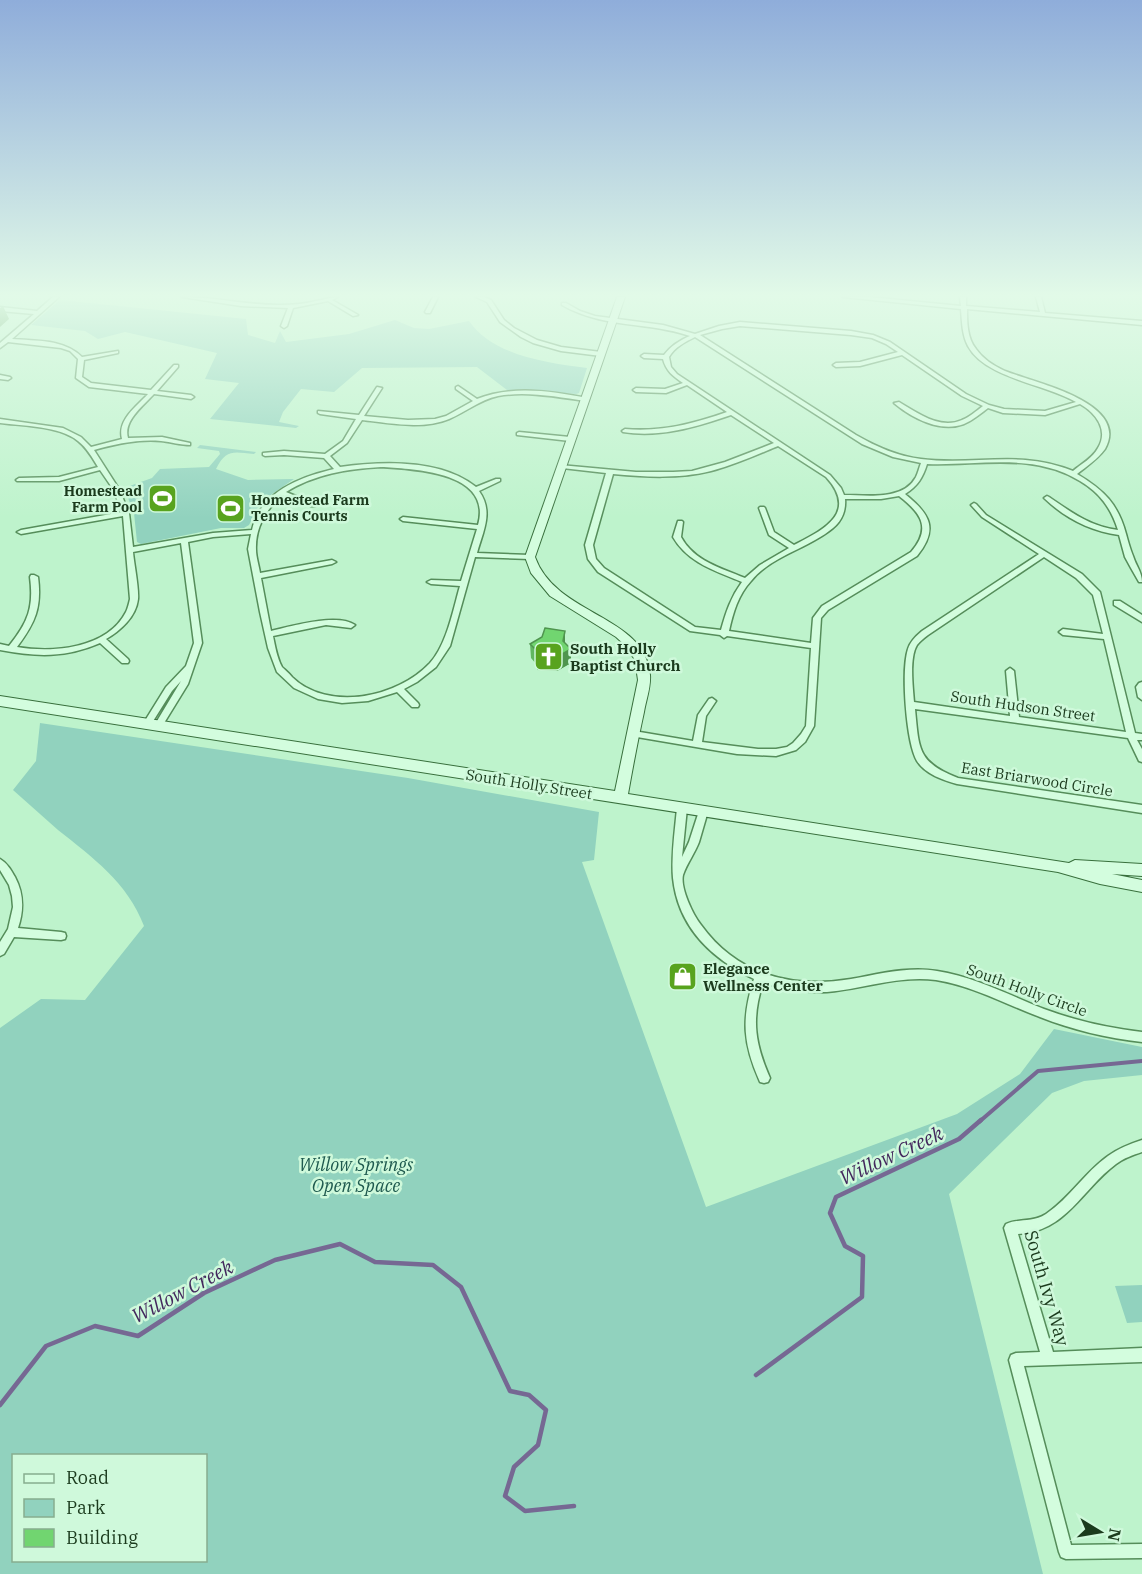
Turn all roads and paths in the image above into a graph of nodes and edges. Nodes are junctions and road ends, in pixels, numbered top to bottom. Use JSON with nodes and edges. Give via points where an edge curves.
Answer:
{"nodes":[{"id":1,"x":79,"y":370,"type":"edge"},
{"id":2,"x":172,"y":370,"type":"edge"},
{"id":3,"x":595,"y":370,"type":"edge"},
{"id":4,"x":670,"y":370,"type":"edge"},
{"id":5,"x":752,"y":370,"type":"edge"},
{"id":6,"x":928,"y":370,"type":"edge"},
{"id":7,"x":1002,"y":370,"type":"edge"},
{"id":8,"x":0,"y":377,"type":"edge"},
{"id":9,"x":8,"y":378,"type":"dead end"},
{"id":10,"x":688,"y":383,"type":"junction"},
{"id":11,"x":379,"y":388,"type":"dead end"},
{"id":12,"x":458,"y":388,"type":"dead end"},
{"id":13,"x":636,"y":390,"type":"dead end"},
{"id":14,"x":151,"y":393,"type":"junction"},
{"id":15,"x":191,"y":397,"type":"dead end"},
{"id":16,"x":585,"y":399,"type":"junction"},
{"id":17,"x":477,"y":401,"type":"junction"},
{"id":18,"x":1081,"y":402,"type":"junction"},
{"id":19,"x":897,"y":404,"type":"dead end"},
{"id":20,"x":987,"y":406,"type":"junction"},
{"id":21,"x":320,"y":412,"type":"dead end"},
{"id":22,"x":732,"y":412,"type":"junction"},
{"id":23,"x":360,"y":416,"type":"junction"},
{"id":24,"x":0,"y":421,"type":"edge"},
{"id":25,"x":625,"y":430,"type":"dead end"},
{"id":26,"x":519,"y":434,"type":"dead end"},
{"id":27,"x":125,"y":439,"type":"junction"},
{"id":28,"x":570,"y":439,"type":"junction"},
{"id":29,"x":779,"y":443,"type":"junction"},
{"id":30,"x":188,"y":444,"type":"dead end"},
{"id":31,"x":90,"y":449,"type":"junction"},
{"id":32,"x":266,"y":454,"type":"dead end"},
{"id":33,"x":326,"y":456,"type":"junction"},
{"id":34,"x":924,"y":463,"type":"junction"},
{"id":35,"x":562,"y":466,"type":"junction"},
{"id":36,"x":100,"y":468,"type":"junction"},
{"id":37,"x":337,"y":468,"type":"junction"},
{"id":38,"x":610,"y":471,"type":"junction"},
{"id":39,"x":1073,"y":474,"type":"junction"},
{"id":40,"x":19,"y":480,"type":"dead end"},
{"id":41,"x":498,"y":480,"type":"dead end"},
{"id":42,"x":476,"y":490,"type":"junction"},
{"id":43,"x":282,"y":493,"type":"junction"},
{"id":44,"x":900,"y":493,"type":"junction"},
{"id":45,"x":843,"y":496,"type":"junction"},
{"id":46,"x":1047,"y":498,"type":"dead end"},
{"id":47,"x":313,"y":505,"type":"dead end"},
{"id":48,"x":974,"y":505,"type":"dead end"},
{"id":49,"x":762,"y":508,"type":"dead end"},
{"id":50,"x":126,"y":513,"type":"junction"},
{"id":51,"x":403,"y":519,"type":"dead end"},
{"id":52,"x":680,"y":522,"type":"dead end"},
{"id":53,"x":481,"y":527,"type":"junction"},
{"id":54,"x":21,"y":532,"type":"dead end"},
{"id":55,"x":252,"y":532,"type":"junction"},
{"id":56,"x":1123,"y":533,"type":"junction"},
{"id":57,"x":184,"y":540,"type":"junction"},
{"id":58,"x":794,"y":548,"type":"junction"},
{"id":59,"x":130,"y":550,"type":"junction"},
{"id":60,"x":1043,"y":554,"type":"junction"},
{"id":61,"x":472,"y":555,"type":"junction"},
{"id":62,"x":530,"y":557,"type":"junction"},
{"id":63,"x":332,"y":562,"type":"dead end"},
{"id":64,"x":258,"y":576,"type":"junction"},
{"id":65,"x":34,"y":577,"type":"dead end"},
{"id":66,"x":747,"y":580,"type":"junction"},
{"id":67,"x":1142,"y":580,"type":"edge"},
{"id":68,"x":431,"y":582,"type":"dead end"},
{"id":69,"x":464,"y":584,"type":"junction"},
{"id":70,"x":1117,"y":603,"type":"dead end"},
{"id":71,"x":1142,"y":619,"type":"edge"},
{"id":72,"x":351,"y":625,"type":"dead end"},
{"id":73,"x":1064,"y":632,"type":"dead end"},
{"id":74,"x":269,"y":634,"type":"junction"},
{"id":75,"x":724,"y":635,"type":"junction"},
{"id":76,"x":1108,"y":638,"type":"junction"},
{"id":77,"x":101,"y":639,"type":"junction"},
{"id":78,"x":814,"y":646,"type":"junction"},
{"id":79,"x":0,"y":648,"type":"edge"},
{"id":80,"x":11,"y":649,"type":"junction"},
{"id":81,"x":125,"y":661,"type":"dead end"},
{"id":82,"x":1010,"y":671,"type":"dead end"},
{"id":83,"x":1142,"y":686,"type":"edge"},
{"id":84,"x":399,"y":689,"type":"junction"},
{"id":85,"x":1142,"y":697,"type":"edge"},
{"id":86,"x":0,"y":701,"type":"edge"},
{"id":87,"x":712,"y":701,"type":"dead end"},
{"id":88,"x":415,"y":705,"type":"dead end"},
{"id":89,"x":911,"y":705,"type":"junction"},
{"id":90,"x":1015,"y":719,"type":"junction"},
{"id":91,"x":152,"y":725,"type":"junction"},
{"id":92,"x":634,"y":734,"type":"junction"},
{"id":93,"x":1131,"y":735,"type":"junction"},
{"id":94,"x":1142,"y":737,"type":"edge"},
{"id":95,"x":697,"y":744,"type":"junction"},
{"id":96,"x":1142,"y":759,"type":"edge"},
{"id":97,"x":620,"y":798,"type":"junction"},
{"id":98,"x":682,"y":808,"type":"junction"},
{"id":99,"x":1142,"y":809,"type":"edge"},
{"id":100,"x":703,"y":811,"type":"junction"},
{"id":101,"x":0,"y":863,"type":"edge"},
{"id":102,"x":1058,"y":866,"type":"junction"},
{"id":103,"x":1142,"y":870,"type":"edge"},
{"id":104,"x":679,"y":874,"type":"junction"},
{"id":105,"x":1142,"y":886,"type":"edge"},
{"id":106,"x":11,"y":932,"type":"junction"},
{"id":107,"x":61,"y":936,"type":"dead end"},
{"id":108,"x":0,"y":951,"type":"edge"},
{"id":109,"x":760,"y":978,"type":"junction"},
{"id":110,"x":1142,"y":1037,"type":"edge"},
{"id":111,"x":764,"y":1078,"type":"dead end"},
{"id":112,"x":1142,"y":1146,"type":"edge"},
{"id":113,"x":1142,"y":1355,"type":"edge"},
{"id":114,"x":1048,"y":1358,"type":"junction"},
{"id":115,"x":1142,"y":1551,"type":"edge"}],
"edges":[{"from":1,"to":14,"type":"street","via":[[85,383]]},
{"from":2,"to":14,"type":"street"},
{"from":3,"to":16,"type":"main road"},
{"from":4,"to":10,"type":"street"},
{"from":5,"to":34,"type":"street","via":[[864,442]]},
{"from":6,"to":20,"type":"street"},
{"from":7,"to":18,"type":"street"},
{"from":8,"to":9,"type":"street"},
{"from":10,"to":13,"type":"street","via":[[666,391]]},
{"from":10,"to":22,"type":"street"},
{"from":11,"to":23,"type":"street"},
{"from":12,"to":17,"type":"street"},
{"from":14,"to":15,"type":"street"},
{"from":14,"to":27,"type":"street","via":[[126,422]]},
{"from":16,"to":17,"type":"street","via":[[520,393]]},
{"from":16,"to":28,"type":"main road"},
{"from":17,"to":23,"type":"street","via":[[452,417],[435,421]]},
{"from":18,"to":20,"type":"street","via":[[1045,413]]},
{"from":18,"to":39,"type":"street","via":[[1102,421],[1106,437],[1100,450]]},
{"from":19,"to":20,"type":"street","via":[[925,420],[948,425],[963,422]]},
{"from":21,"to":23,"type":"street"},
{"from":22,"to":25,"type":"street","via":[[678,430]]},
{"from":22,"to":29,"type":"street"},
{"from":23,"to":33,"type":"street","via":[[345,442]]},
{"from":24,"to":31,"type":"street","via":[[61,429]]},
{"from":26,"to":28,"type":"street"},
{"from":27,"to":30,"type":"street","via":[[157,437]]},
{"from":27,"to":31,"type":"street"},
{"from":28,"to":35,"type":"main road"},
{"from":29,"to":38,"type":"street","via":[[696,472],[657,475]]},
{"from":29,"to":45,"type":"street","via":[[828,476]]},
{"from":31,"to":36,"type":"street"},
{"from":32,"to":33,"type":"street"},
{"from":33,"to":37,"type":"street"},
{"from":34,"to":39,"type":"street","via":[[1015,459],[1048,464]]},
{"from":34,"to":44,"type":"street","via":[[920,480]]},
{"from":35,"to":38,"type":"street"},
{"from":35,"to":62,"type":"main road"},
{"from":36,"to":40,"type":"street","via":[[58,479]]},
{"from":36,"to":50,"type":"street","via":[[116,489]]},
{"from":37,"to":42,"type":"street","via":[[381,465],[436,472]]},
{"from":37,"to":43,"type":"street","via":[[302,480]]},
{"from":38,"to":75,"type":"street","via":[[589,545],[595,564],[685,626]]},
{"from":39,"to":56,"type":"street","via":[[1105,496]]},
{"from":41,"to":42,"type":"street"},
{"from":42,"to":53,"type":"street","via":[[484,510]]},
{"from":43,"to":47,"type":"street"},
{"from":43,"to":55,"type":"street","via":[[264,509]]},
{"from":44,"to":45,"type":"street"},
{"from":44,"to":78,"type":"street","via":[[923,515],[927,532],[924,543],[914,554],[821,612],[815,622]]},
{"from":45,"to":58,"type":"street","via":[[840,516],[832,526]]},
{"from":46,"to":56,"type":"street","via":[[1088,526]]},
{"from":48,"to":60,"type":"street","via":[[984,516]]},
{"from":49,"to":58,"type":"street","via":[[771,533]]},
{"from":50,"to":54,"type":"street"},
{"from":50,"to":59,"type":"street"},
{"from":51,"to":53,"type":"street"},
{"from":52,"to":66,"type":"street","via":[[677,537],[688,552]]},
{"from":53,"to":61,"type":"street"},
{"from":55,"to":57,"type":"street"},
{"from":55,"to":64,"type":"street"},
{"from":56,"to":67,"type":"street","via":[[1132,564]]},
{"from":57,"to":59,"type":"street"},
{"from":57,"to":91,"type":"street","via":[[198,643],[182,688]]},
{"from":58,"to":66,"type":"street"},
{"from":59,"to":77,"type":"street","via":[[133,603],[124,620]]},
{"from":60,"to":76,"type":"street","via":[[1079,576],[1097,594]]},
{"from":60,"to":89,"type":"street","name":"East Briarwood Circle","via":[[918,639],[911,652]]},
{"from":61,"to":62,"type":"street"},
{"from":61,"to":69,"type":"street"},
{"from":62,"to":92,"type":"main road","via":[[542,583],[615,630],[638,652],[644,680]]},
{"from":63,"to":64,"type":"street"},
{"from":64,"to":74,"type":"street"},
{"from":65,"to":80,"type":"street","via":[[35,612]]},
{"from":66,"to":75,"type":"street","via":[[733,598]]},
{"from":68,"to":69,"type":"street"},
{"from":69,"to":84,"type":"street","via":[[440,658],[428,671]]},
{"from":70,"to":71,"type":"street"},
{"from":72,"to":74,"type":"street","via":[[326,622]]},
{"from":73,"to":76,"type":"street"},
{"from":74,"to":84,"type":"street","via":[[279,670],[289,681],[311,693],[358,699]]},
{"from":75,"to":78,"type":"street"},
{"from":76,"to":93,"type":"street"},
{"from":77,"to":80,"type":"street","via":[[56,652]]},
{"from":77,"to":81,"type":"street"},
{"from":78,"to":95,"type":"street","via":[[810,726],[797,745],[789,750],[763,753]]},
{"from":79,"to":80,"type":"street"},
{"from":82,"to":90,"type":"street"},
{"from":83,"to":85,"type":"street"},
{"from":84,"to":88,"type":"street"},
{"from":86,"to":91,"type":"main road","name":"South Holly Street"},
{"from":87,"to":95,"type":"street","via":[[702,715]]},
{"from":89,"to":90,"type":"street","name":"South Hudson Street"},
{"from":89,"to":99,"type":"street","name":"East Briarwood Circle","via":[[914,741],[921,760],[940,775],[972,784]]},
{"from":90,"to":93,"type":"street","name":"South Hudson Street"},
{"from":91,"to":97,"type":"main road","name":"South Holly Street"},
{"from":92,"to":95,"type":"street"},
{"from":92,"to":97,"type":"main road"},
{"from":93,"to":94,"type":"street","name":"South Hudson Street"},
{"from":93,"to":96,"type":"street"},
{"from":97,"to":98,"type":"main road","name":"South Holly Street"},
{"from":98,"to":100,"type":"main road","name":"South Holly Street"},
{"from":98,"to":104,"type":"street","name":"South Holly Circle"},
{"from":100,"to":102,"type":"main road","name":"South Holly Street"},
{"from":100,"to":104,"type":"street"},
{"from":101,"to":106,"type":"street","via":[[14,880],[16,891],[17,914]]},
{"from":102,"to":103,"type":"main road","name":"South Holly Street"},
{"from":102,"to":105,"type":"main road","name":"South Holly Street"},
{"from":104,"to":109,"type":"street","name":"South Holly Circle","via":[[683,902],[694,925],[726,958]]},
{"from":106,"to":107,"type":"street"},
{"from":106,"to":108,"type":"street"},
{"from":109,"to":110,"type":"street","name":"South Holly Circle","via":[[815,987],[933,975],[978,986],[1067,1022]]},
{"from":109,"to":111,"type":"street","via":[[749,1022]]},
{"from":112,"to":114,"type":"street","name":"South Ivy Way","via":[[1117,1154],[1055,1215],[1034,1226],[1010,1228]]},
{"from":113,"to":114,"type":"street"},
{"from":114,"to":115,"type":"street","name":"South Ivy Way","via":[[1016,1360],[1066,1552]]}]}
